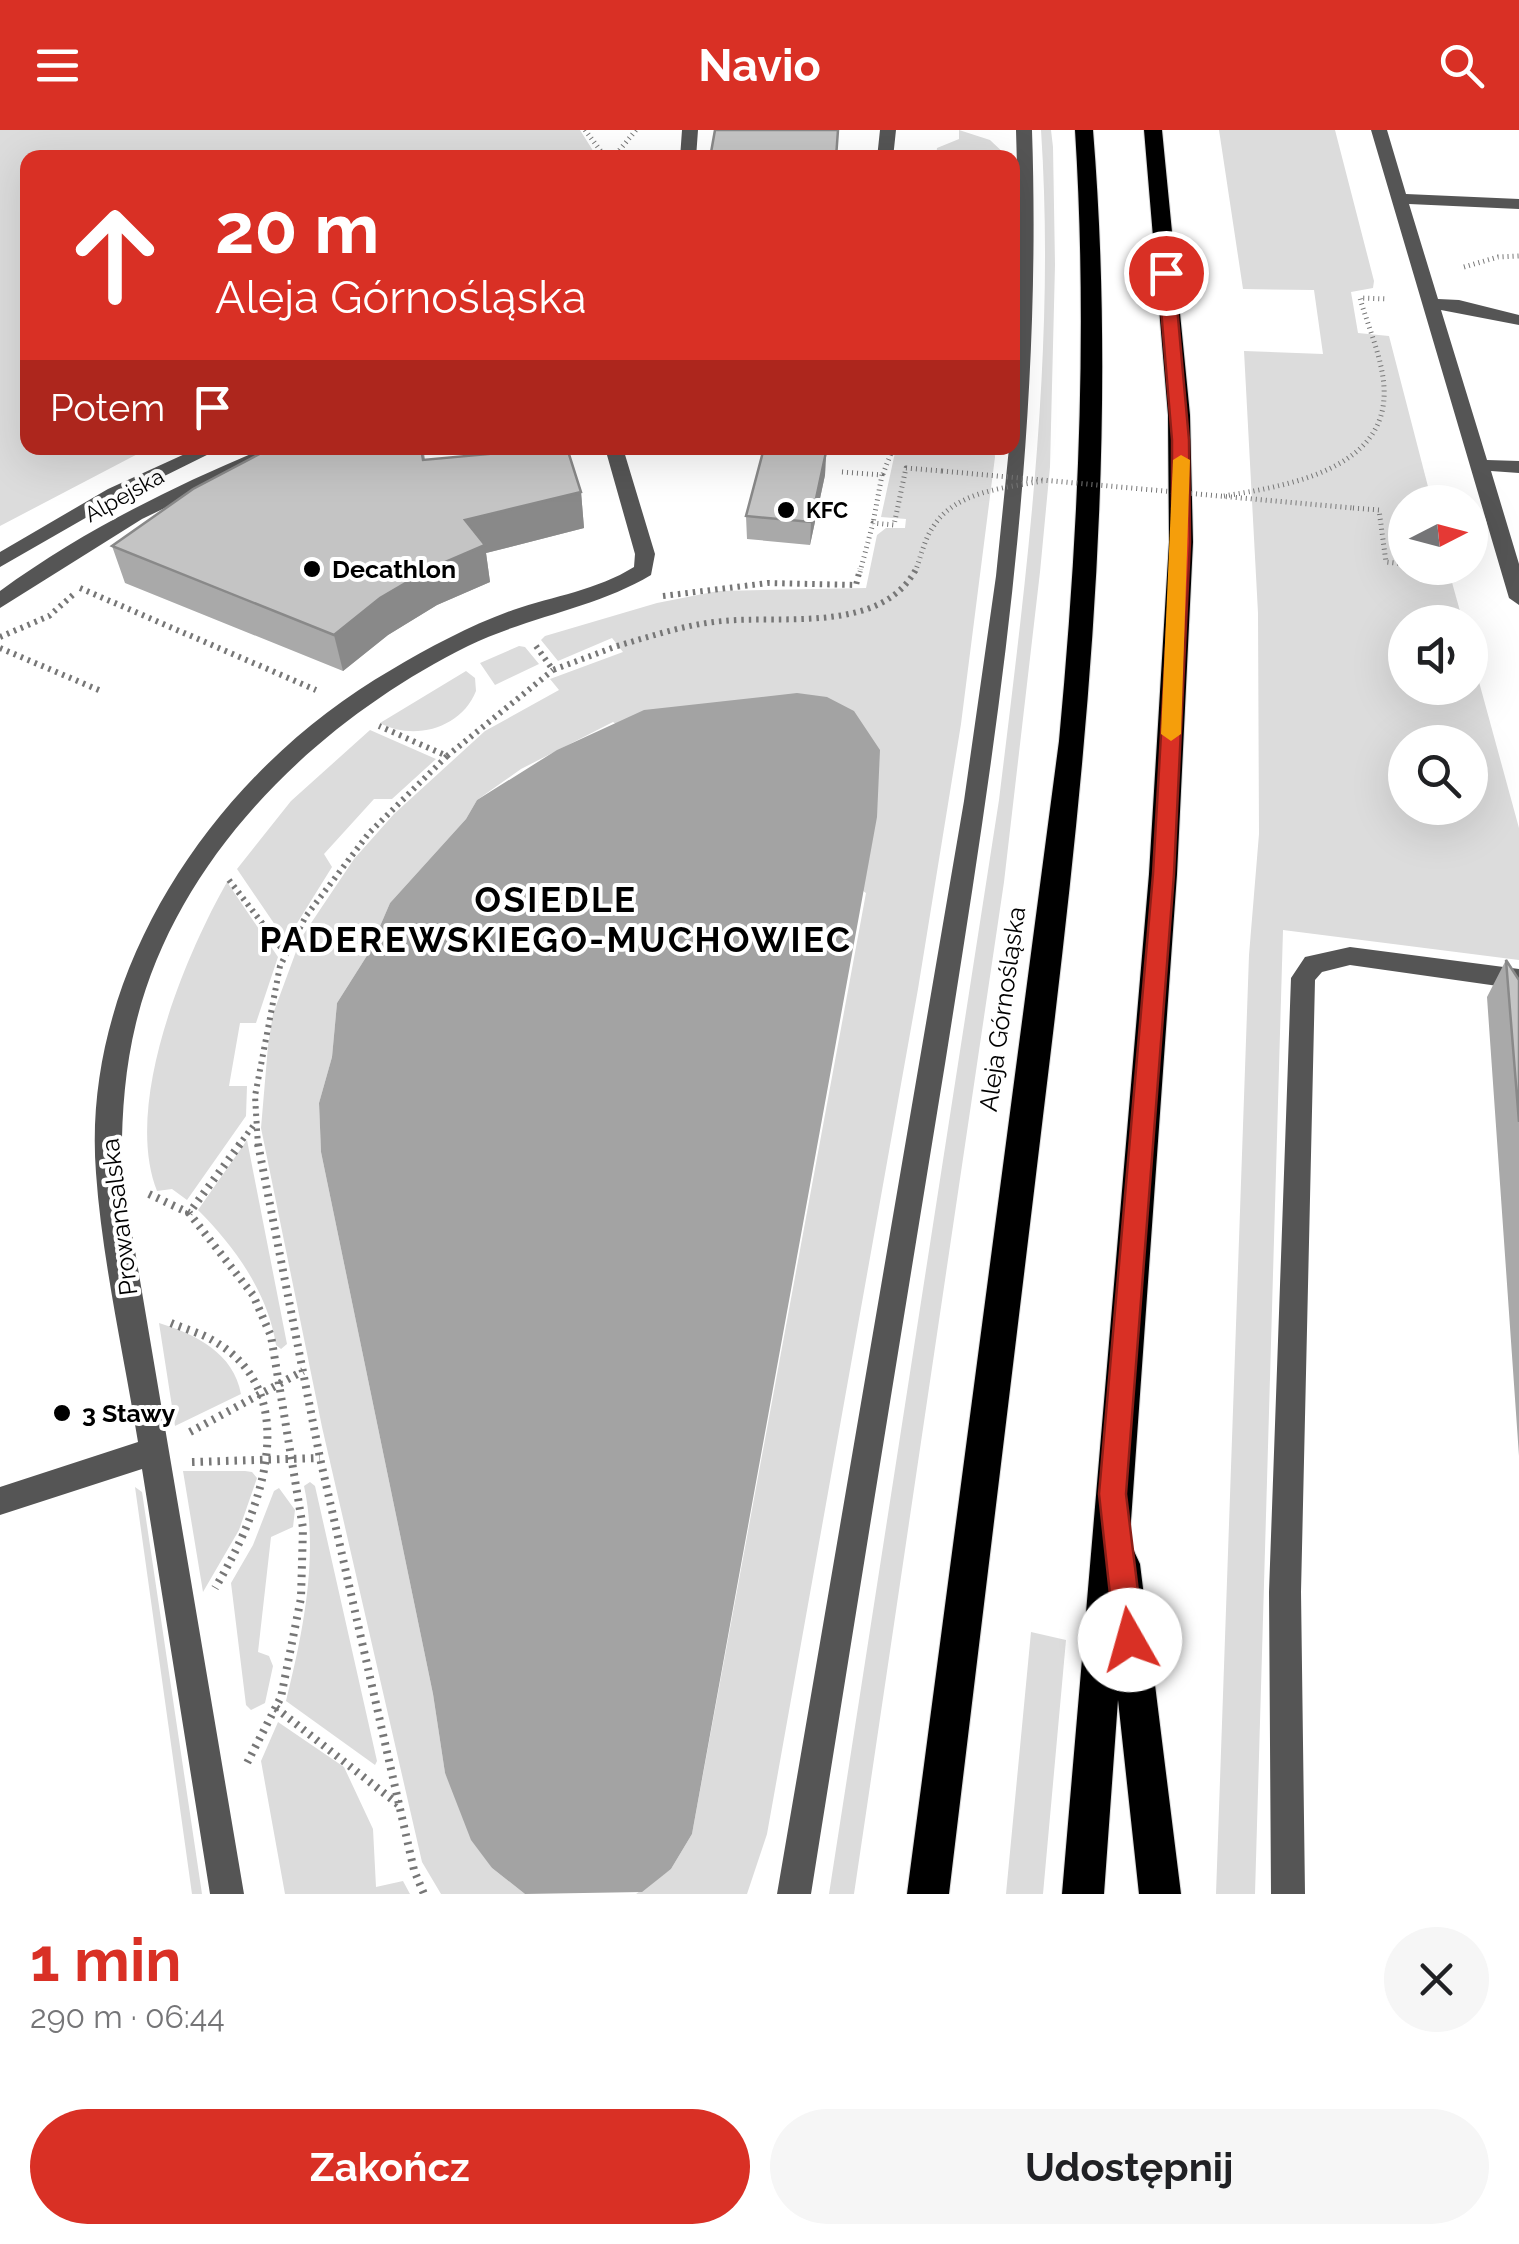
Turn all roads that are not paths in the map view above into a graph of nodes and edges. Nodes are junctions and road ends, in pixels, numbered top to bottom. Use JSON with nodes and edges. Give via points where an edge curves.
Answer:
{"nodes":[{"id":1,"x":1024,"y":130,"type":"edge"},
{"id":2,"x":1084,"y":130,"type":"edge"},
{"id":3,"x":1153,"y":130,"type":"edge"},
{"id":4,"x":1379,"y":130,"type":"edge"},
{"id":5,"x":1400,"y":198,"type":"junction"},
{"id":6,"x":1519,"y":204,"type":"edge"},
{"id":7,"x":1020,"y":249,"type":"edge"},
{"id":8,"x":1431,"y":304,"type":"junction"},
{"id":9,"x":1519,"y":320,"type":"edge"},
{"id":10,"x":197,"y":455,"type":"edge"},
{"id":11,"x":265,"y":455,"type":"edge"},
{"id":12,"x":616,"y":455,"type":"edge"},
{"id":13,"x":1013,"y":455,"type":"edge"},
{"id":14,"x":1480,"y":465,"type":"junction"},
{"id":15,"x":1519,"y":467,"type":"edge"},
{"id":16,"x":0,"y":561,"type":"edge"},
{"id":17,"x":1515,"y":570,"type":"edge"},
{"id":18,"x":5,"y":592,"type":"edge"},
{"id":19,"x":1519,"y":598,"type":"edge"},
{"id":20,"x":1519,"y":979,"type":"edge"},
{"id":21,"x":155,"y":1458,"type":"junction"},
{"id":22,"x":1112,"y":1494,"type":"junction"},
{"id":23,"x":0,"y":1501,"type":"edge"},
{"id":24,"x":927,"y":1881,"type":"edge"},
{"id":25,"x":227,"y":1894,"type":"edge"},
{"id":26,"x":794,"y":1894,"type":"edge"},
{"id":27,"x":1083,"y":1894,"type":"edge"},
{"id":28,"x":1160,"y":1894,"type":"edge"},
{"id":29,"x":1288,"y":1894,"type":"edge"}],
"edges":[{"from":1,"to":7,"type":"street"},
{"from":2,"to":24,"type":"highway","name":"Aleja Górnośląska","via":[[1094,355],[1064,828]]},
{"from":3,"to":22,"type":"highway","via":[[1179,415],[1181,542],[1163,874]]},
{"from":4,"to":5,"type":"street"},
{"from":5,"to":6,"type":"street"},
{"from":5,"to":8,"type":"street"},
{"from":8,"to":9,"type":"street"},
{"from":8,"to":14,"type":"street"},
{"from":10,"to":16,"type":"street","name":"Alpejska","via":[[115,493]]},
{"from":11,"to":18,"type":"street","name":"Alpejska","via":[[138,514]]},
{"from":12,"to":21,"type":"street","name":"Prowansalska","via":[[644,570],[450,646],[353,706],[301,748],[208,852],[153,940],[129,1002],[112,1078],[109,1174]]},
{"from":13,"to":26,"type":"street","via":[[1003,589],[967,855]]},
{"from":14,"to":15,"type":"street"},
{"from":14,"to":17,"type":"street"},
{"from":17,"to":19,"type":"street"},
{"from":20,"to":29,"type":"street","via":[[1350,956],[1314,964],[1303,978],[1285,1592]]},
{"from":21,"to":23,"type":"street"},
{"from":21,"to":25,"type":"street","name":"Prowansalska"},
{"from":22,"to":27,"type":"highway"},
{"from":22,"to":28,"type":"highway"}]}
